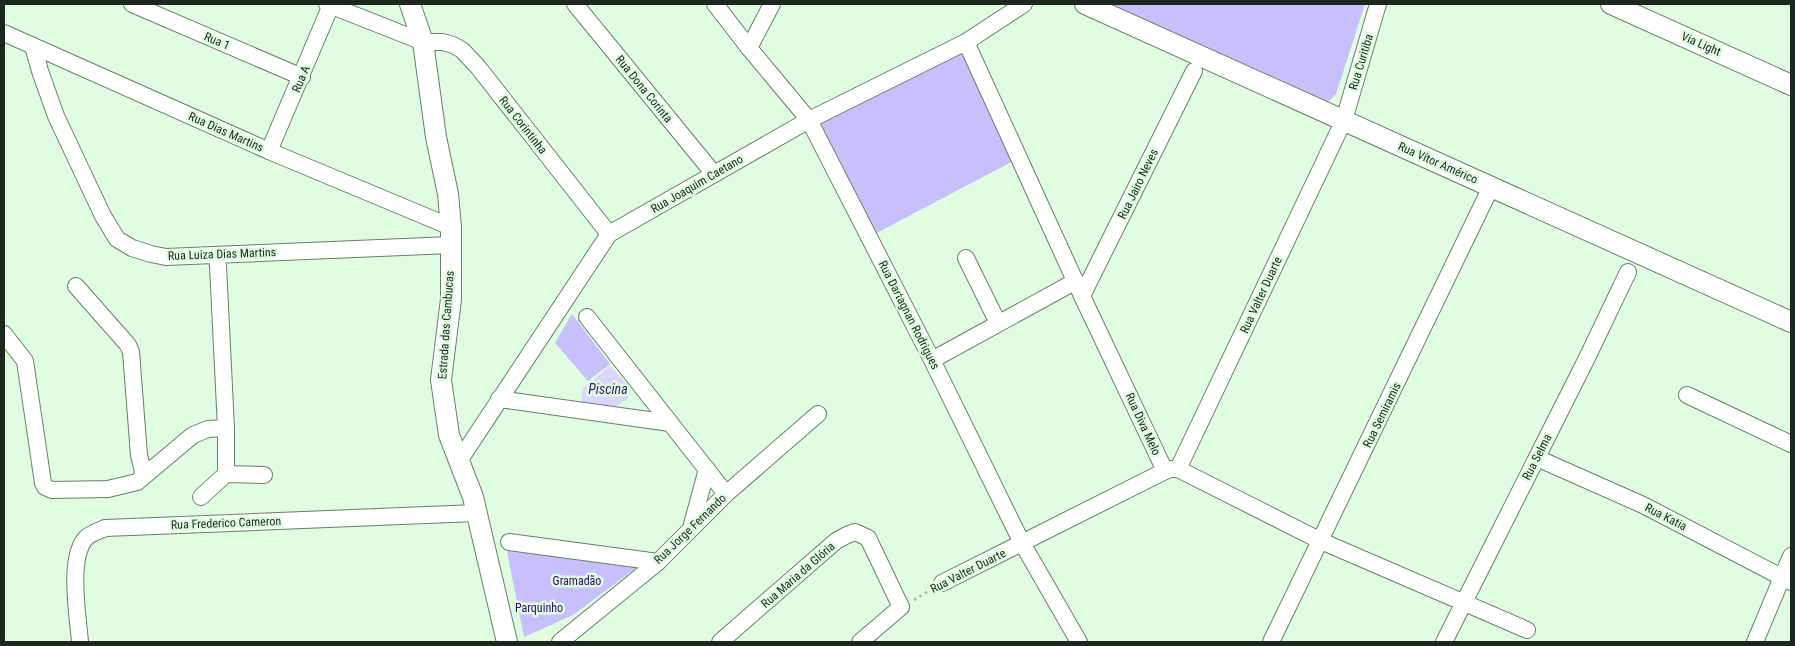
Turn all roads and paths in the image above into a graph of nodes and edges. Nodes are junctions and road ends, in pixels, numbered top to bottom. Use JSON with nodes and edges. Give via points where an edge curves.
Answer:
{"nodes":[{"id":1,"x":132,"y":4,"type":"edge"},
{"id":2,"x":410,"y":4,"type":"edge"},
{"id":3,"x":575,"y":4,"type":"edge"},
{"id":4,"x":715,"y":4,"type":"edge"},
{"id":5,"x":772,"y":4,"type":"edge"},
{"id":6,"x":1024,"y":4,"type":"edge"},
{"id":7,"x":1085,"y":4,"type":"edge"},
{"id":8,"x":1378,"y":4,"type":"edge"},
{"id":9,"x":1611,"y":4,"type":"edge"},
{"id":10,"x":329,"y":5,"type":"edge"},
{"id":11,"x":4,"y":33,"type":"edge"},
{"id":12,"x":423,"y":42,"type":"junction"},
{"id":13,"x":966,"y":42,"type":"junction"},
{"id":14,"x":33,"y":46,"type":"junction"},
{"id":15,"x":749,"y":48,"type":"junction"},
{"id":16,"x":1194,"y":71,"type":"dead end"},
{"id":17,"x":302,"y":78,"type":"junction"},
{"id":18,"x":1791,"y":85,"type":"edge"},
{"id":19,"x":809,"y":120,"type":"junction"},
{"id":20,"x":1344,"y":120,"type":"junction"},
{"id":21,"x":269,"y":151,"type":"junction"},
{"id":22,"x":714,"y":174,"type":"junction"},
{"id":23,"x":1491,"y":187,"type":"junction"},
{"id":24,"x":609,"y":234,"type":"junction"},
{"id":25,"x":451,"y":236,"type":"junction"},
{"id":26,"x":216,"y":256,"type":"junction"},
{"id":27,"x":966,"y":258,"type":"dead end"},
{"id":28,"x":1628,"y":272,"type":"dead end"},
{"id":29,"x":1076,"y":281,"type":"junction"},
{"id":30,"x":76,"y":286,"type":"dead end"},
{"id":31,"x":1082,"y":296,"type":"junction"},
{"id":32,"x":587,"y":317,"type":"dead end"},
{"id":33,"x":998,"y":322,"type":"junction"},
{"id":34,"x":1791,"y":322,"type":"edge"},
{"id":35,"x":4,"y":334,"type":"edge"},
{"id":36,"x":932,"y":360,"type":"junction"},
{"id":37,"x":1686,"y":395,"type":"dead end"},
{"id":38,"x":499,"y":399,"type":"junction"},
{"id":39,"x":818,"y":414,"type":"dead end"},
{"id":40,"x":670,"y":423,"type":"junction"},
{"id":41,"x":226,"y":428,"type":"junction"},
{"id":42,"x":1791,"y":444,"type":"edge"},
{"id":43,"x":1537,"y":458,"type":"junction"},
{"id":44,"x":459,"y":461,"type":"junction"},
{"id":45,"x":707,"y":469,"type":"junction"},
{"id":46,"x":1171,"y":470,"type":"junction"},
{"id":47,"x":226,"y":474,"type":"junction"},
{"id":48,"x":264,"y":475,"type":"dead end"},
{"id":49,"x":144,"y":476,"type":"junction"},
{"id":50,"x":726,"y":494,"type":"junction"},
{"id":51,"x":200,"y":497,"type":"dead end"},
{"id":52,"x":476,"y":513,"type":"junction"},
{"id":53,"x":691,"y":528,"type":"junction"},
{"id":54,"x":1321,"y":541,"type":"junction"},
{"id":55,"x":509,"y":542,"type":"dead end"},
{"id":56,"x":1022,"y":543,"type":"junction"},
{"id":57,"x":1791,"y":556,"type":"edge"},
{"id":58,"x":658,"y":562,"type":"junction"},
{"id":59,"x":1787,"y":580,"type":"edge"},
{"id":60,"x":942,"y":582,"type":"joint"},
{"id":61,"x":1464,"y":603,"type":"junction"},
{"id":62,"x":901,"y":607,"type":"junction"},
{"id":63,"x":1527,"y":630,"type":"dead end"},
{"id":64,"x":80,"y":642,"type":"edge"},
{"id":65,"x":507,"y":642,"type":"edge"},
{"id":66,"x":560,"y":642,"type":"edge"},
{"id":67,"x":720,"y":642,"type":"edge"},
{"id":68,"x":860,"y":642,"type":"edge"},
{"id":69,"x":1079,"y":642,"type":"edge"},
{"id":70,"x":1270,"y":642,"type":"edge"},
{"id":71,"x":1444,"y":642,"type":"edge"},
{"id":72,"x":1755,"y":642,"type":"edge"}],
"edges":[{"from":1,"to":17,"type":"street","name":"Rua 1"},
{"from":2,"to":12,"type":"street","name":"Estrada das Cambucas"},
{"from":3,"to":22,"type":"street","name":"Rua Dona Corinta"},
{"from":4,"to":15,"type":"street","name":"Rua Dartagnan Rodrigues"},
{"from":5,"to":15,"type":"street"},
{"from":6,"to":13,"type":"street","name":"Rua Joaquim Caetano"},
{"from":7,"to":20,"type":"street","name":"Rua Vítor Américo"},
{"from":8,"to":20,"type":"street","name":"Rua Curitiba"},
{"from":9,"to":18,"type":"street","name":"Via Light"},
{"from":10,"to":12,"type":"street","name":"Rua Corintinha"},
{"from":10,"to":17,"type":"street","name":"Rua A"},
{"from":11,"to":14,"type":"street","name":"Rua Dias Martins"},
{"from":12,"to":24,"type":"street","name":"Rua Corintinha","via":[[443,42],[462,50]]},
{"from":12,"to":25,"type":"street","name":"Estrada das Cambucas","via":[[436,137],[448,194]]},
{"from":13,"to":19,"type":"street","name":"Rua Joaquim Caetano"},
{"from":13,"to":29,"type":"street","name":"Rua Diva Melo"},
{"from":14,"to":21,"type":"street","name":"Rua Dias Martins"},
{"from":14,"to":26,"type":"street","name":"Rua Luiza Dias Martins","via":[[56,116],[117,239],[132,248],[166,257]]},
{"from":15,"to":19,"type":"street","name":"Rua Dartagnan Rodrigues"},
{"from":16,"to":31,"type":"street","name":"Rua Jairo Neves"},
{"from":17,"to":21,"type":"street","name":"Rua A"},
{"from":19,"to":22,"type":"street","name":"Rua Joaquim Caetano"},
{"from":19,"to":36,"type":"street","name":"Rua Dartagnan Rodrigues"},
{"from":20,"to":23,"type":"street","name":"Rua Vítor Américo"},
{"from":20,"to":46,"type":"street","name":"Rua Valter Duarte"},
{"from":21,"to":25,"type":"street","name":"Rua Dias Martins"},
{"from":22,"to":24,"type":"street","name":"Rua Joaquim Caetano"},
{"from":23,"to":34,"type":"street","name":"Rua Vítor Américo"},
{"from":23,"to":54,"type":"street","name":"Rua Semiramis"},
{"from":24,"to":38,"type":"street","name":"Rua Joaquim Caetano"},
{"from":25,"to":26,"type":"street","name":"Rua Luiza Dias Martins"},
{"from":25,"to":44,"type":"street","name":"Estrada das Cambucas","via":[[451,299],[441,380],[449,435]]},
{"from":26,"to":41,"type":"street"},
{"from":27,"to":33,"type":"street"},
{"from":28,"to":43,"type":"street","name":"Rua Selma"},
{"from":29,"to":31,"type":"street","name":"Rua Diva Melo"},
{"from":29,"to":33,"type":"street"},
{"from":30,"to":49,"type":"street","via":[[131,352],[139,455]]},
{"from":31,"to":46,"type":"street","name":"Rua Diva Melo"},
{"from":32,"to":40,"type":"street"},
{"from":33,"to":36,"type":"street"},
{"from":35,"to":49,"type":"street","via":[[25,361],[45,486],[52,490],[108,489],[137,482]]},
{"from":36,"to":56,"type":"street","name":"Rua Dartagnan Rodrigues"},
{"from":37,"to":42,"type":"street"},
{"from":38,"to":40,"type":"street"},
{"from":38,"to":44,"type":"street","name":"Rua Joaquim Caetano"},
{"from":39,"to":50,"type":"street","name":"Rua Jorge Fernando"},
{"from":40,"to":45,"type":"street"},
{"from":41,"to":47,"type":"street"},
{"from":41,"to":49,"type":"street","via":[[208,429],[194,435]]},
{"from":43,"to":59,"type":"street","name":"Rua Katia","via":[[1643,505]]},
{"from":43,"to":61,"type":"street","name":"Rua Selma"},
{"from":44,"to":52,"type":"street","name":"Estrada das Cambucas"},
{"from":45,"to":50,"type":"street"},
{"from":45,"to":53,"type":"street"},
{"from":46,"to":54,"type":"street"},
{"from":46,"to":56,"type":"street","name":"Rua Valter Duarte"},
{"from":47,"to":48,"type":"street"},
{"from":47,"to":51,"type":"street"},
{"from":50,"to":53,"type":"street","name":"Rua Jorge Fernando"},
{"from":52,"to":64,"type":"street","name":"Rua Frederico Cameron","via":[[105,528],[85,538],[78,550],[74,586]]},
{"from":52,"to":65,"type":"street","name":"Estrada das Cambucas"},
{"from":53,"to":58,"type":"street","name":"Rua Jorge Fernando"},
{"from":54,"to":61,"type":"street"},
{"from":54,"to":70,"type":"street","name":"Rua Semiramis"},
{"from":55,"to":58,"type":"street"},
{"from":56,"to":60,"type":"street","name":"Rua Valter Duarte"},
{"from":56,"to":69,"type":"street","name":"Rua Dartagnan Rodrigues"},
{"from":57,"to":59,"type":"street"},
{"from":58,"to":66,"type":"street","name":"Rua Jorge Fernando"},
{"from":59,"to":72,"type":"street"},
{"from":60,"to":62,"type":"path","name":"Rua Valter Duarte"},
{"from":61,"to":63,"type":"street"},
{"from":61,"to":71,"type":"street","name":"Rua Selma"},
{"from":62,"to":67,"type":"street","name":"Rua Maria da Glória","via":[[868,538],[855,532],[836,541]]},
{"from":62,"to":68,"type":"street"}]}
